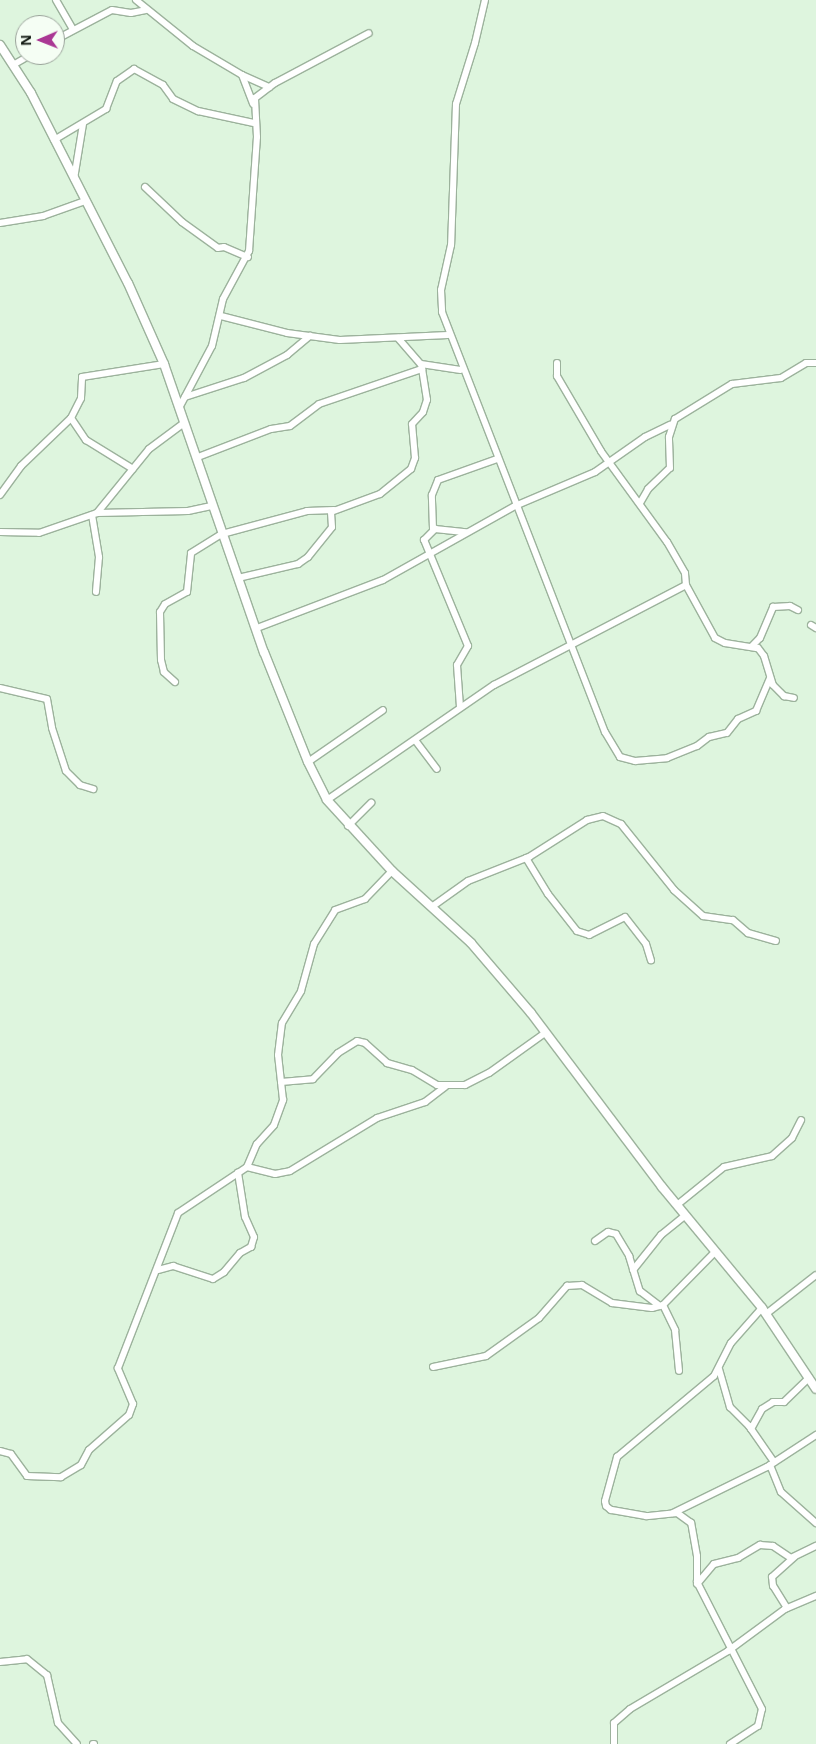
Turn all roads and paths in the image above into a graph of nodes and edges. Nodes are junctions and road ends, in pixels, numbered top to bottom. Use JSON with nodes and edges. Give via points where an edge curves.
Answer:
{"nodes":[{"id":1,"x":56,"y":0,"type":"edge"},
{"id":2,"x":136,"y":0,"type":"edge"},
{"id":3,"x":484,"y":0,"type":"edge"},
{"id":4,"x":146,"y":10,"type":"junction"},
{"id":5,"x":72,"y":28,"type":"junction"},
{"id":6,"x":369,"y":32,"type":"dead end"},
{"id":7,"x":65,"y":33,"type":"edge"},
{"id":8,"x":0,"y":45,"type":"edge"},
{"id":9,"x":13,"y":65,"type":"joint"},
{"id":10,"x":242,"y":76,"type":"junction"},
{"id":11,"x":270,"y":87,"type":"junction"},
{"id":12,"x":254,"y":105,"type":"junction"},
{"id":13,"x":254,"y":123,"type":"junction"},
{"id":14,"x":83,"y":124,"type":"junction"},
{"id":15,"x":54,"y":140,"type":"junction"},
{"id":16,"x":74,"y":179,"type":"junction"},
{"id":17,"x":145,"y":187,"type":"dead end"},
{"id":18,"x":84,"y":201,"type":"junction"},
{"id":19,"x":0,"y":223,"type":"edge"},
{"id":20,"x":248,"y":257,"type":"junction"},
{"id":21,"x":221,"y":316,"type":"junction"},
{"id":22,"x":448,"y":335,"type":"junction"},
{"id":23,"x":310,"y":336,"type":"junction"},
{"id":24,"x":398,"y":338,"type":"junction"},
{"id":25,"x":557,"y":363,"type":"dead end"},
{"id":26,"x":816,"y":363,"type":"edge"},
{"id":27,"x":164,"y":364,"type":"junction"},
{"id":28,"x":421,"y":366,"type":"junction"},
{"id":29,"x":462,"y":370,"type":"junction"},
{"id":30,"x":185,"y":397,"type":"junction"},
{"id":31,"x":179,"y":408,"type":"junction"},
{"id":32,"x":71,"y":418,"type":"junction"},
{"id":33,"x":184,"y":423,"type":"junction"},
{"id":34,"x":670,"y":424,"type":"junction"},
{"id":35,"x":198,"y":457,"type":"junction"},
{"id":36,"x":497,"y":459,"type":"junction"},
{"id":37,"x":610,"y":464,"type":"junction"},
{"id":38,"x":134,"y":469,"type":"junction"},
{"id":39,"x":0,"y":496,"type":"edge"},
{"id":40,"x":640,"y":503,"type":"junction"},
{"id":41,"x":212,"y":506,"type":"junction"},
{"id":42,"x":515,"y":506,"type":"junction"},
{"id":43,"x":334,"y":510,"type":"junction"},
{"id":44,"x":95,"y":514,"type":"junction"},
{"id":45,"x":433,"y":530,"type":"junction"},
{"id":46,"x":0,"y":532,"type":"edge"},
{"id":47,"x":466,"y":532,"type":"junction"},
{"id":48,"x":222,"y":534,"type":"junction"},
{"id":49,"x":428,"y":553,"type":"junction"},
{"id":50,"x":238,"y":578,"type":"junction"},
{"id":51,"x":686,"y":585,"type":"junction"},
{"id":52,"x":96,"y":592,"type":"dead end"},
{"id":53,"x":798,"y":610,"type":"dead end"},
{"id":54,"x":257,"y":628,"type":"junction"},
{"id":55,"x":572,"y":643,"type":"junction"},
{"id":56,"x":752,"y":646,"type":"junction"},
{"id":57,"x":770,"y":678,"type":"junction"},
{"id":58,"x":176,"y":682,"type":"dead end"},
{"id":59,"x":0,"y":688,"type":"edge"},
{"id":60,"x":794,"y":698,"type":"dead end"},
{"id":61,"x":460,"y":707,"type":"junction"},
{"id":62,"x":383,"y":710,"type":"dead end"},
{"id":63,"x":416,"y":740,"type":"junction"},
{"id":64,"x":308,"y":762,"type":"junction"},
{"id":65,"x":437,"y":769,"type":"dead end"},
{"id":66,"x":92,"y":788,"type":"dead end"},
{"id":67,"x":328,"y":800,"type":"junction"},
{"id":68,"x":371,"y":803,"type":"dead end"},
{"id":69,"x":348,"y":826,"type":"junction"},
{"id":70,"x":526,"y":858,"type":"junction"},
{"id":71,"x":392,"y":871,"type":"junction"},
{"id":72,"x":433,"y":906,"type":"junction"},
{"id":73,"x":776,"y":941,"type":"dead end"},
{"id":74,"x":651,"y":960,"type":"dead end"},
{"id":75,"x":545,"y":1032,"type":"junction"},
{"id":76,"x":281,"y":1082,"type":"junction"},
{"id":77,"x":445,"y":1087,"type":"junction"},
{"id":78,"x":801,"y":1120,"type":"dead end"},
{"id":79,"x":247,"y":1167,"type":"junction"},
{"id":80,"x":238,"y":1173,"type":"junction"},
{"id":81,"x":677,"y":1205,"type":"junction"},
{"id":82,"x":686,"y":1215,"type":"junction"},
{"id":83,"x":595,"y":1241,"type":"dead end"},
{"id":84,"x":714,"y":1254,"type":"junction"},
{"id":85,"x":158,"y":1270,"type":"junction"},
{"id":86,"x":633,"y":1270,"type":"junction"},
{"id":87,"x":816,"y":1275,"type":"edge"},
{"id":88,"x":661,"y":1306,"type":"junction"},
{"id":89,"x":764,"y":1311,"type":"junction"},
{"id":90,"x":433,"y":1367,"type":"dead end"},
{"id":91,"x":719,"y":1369,"type":"junction"},
{"id":92,"x":679,"y":1371,"type":"dead end"},
{"id":93,"x":809,"y":1378,"type":"junction"},
{"id":94,"x":816,"y":1389,"type":"edge"},
{"id":95,"x":751,"y":1429,"type":"junction"},
{"id":96,"x":816,"y":1435,"type":"edge"},
{"id":97,"x":0,"y":1451,"type":"edge"},
{"id":98,"x":772,"y":1464,"type":"junction"},
{"id":99,"x":673,"y":1513,"type":"junction"},
{"id":100,"x":816,"y":1523,"type":"edge"},
{"id":101,"x":816,"y":1546,"type":"edge"},
{"id":102,"x":794,"y":1557,"type":"junction"},
{"id":103,"x":698,"y":1584,"type":"junction"},
{"id":104,"x":816,"y":1596,"type":"edge"},
{"id":105,"x":786,"y":1608,"type":"junction"},
{"id":106,"x":732,"y":1649,"type":"junction"},
{"id":107,"x":0,"y":1662,"type":"edge"},
{"id":108,"x":77,"y":1744,"type":"edge"},
{"id":109,"x":614,"y":1744,"type":"edge"},
{"id":110,"x":730,"y":1744,"type":"edge"}],
"edges":[{"from":1,"to":5,"type":"street"},
{"from":2,"to":4,"type":"street"},
{"from":3,"to":22,"type":"street","via":[[476,43],[456,104],[451,245],[441,290]]},
{"from":4,"to":5,"type":"street","via":[[131,13],[112,10]]},
{"from":4,"to":10,"type":"street","via":[[193,46]]},
{"from":5,"to":7,"type":"street"},
{"from":6,"to":11,"type":"street"},
{"from":8,"to":9,"type":"street"},
{"from":9,"to":15,"type":"street"},
{"from":10,"to":11,"type":"street"},
{"from":10,"to":12,"type":"street"},
{"from":11,"to":12,"type":"street","via":[[256,96]]},
{"from":12,"to":13,"type":"street"},
{"from":13,"to":14,"type":"street","via":[[198,111],[173,99],[163,85],[134,69],[117,81],[109,106]]},
{"from":13,"to":20,"type":"street","via":[[257,138]]},
{"from":14,"to":15,"type":"street"},
{"from":14,"to":16,"type":"street"},
{"from":15,"to":16,"type":"street"},
{"from":16,"to":18,"type":"street"},
{"from":17,"to":20,"type":"street","via":[[182,222],[218,248]]},
{"from":18,"to":19,"type":"street","via":[[43,216]]},
{"from":18,"to":27,"type":"street","via":[[128,283]]},
{"from":20,"to":21,"type":"street","via":[[228,289]]},
{"from":21,"to":23,"type":"street"},
{"from":21,"to":30,"type":"street","via":[[212,346]]},
{"from":22,"to":24,"type":"street"},
{"from":22,"to":29,"type":"street"},
{"from":23,"to":24,"type":"street","via":[[354,341]]},
{"from":23,"to":30,"type":"street","via":[[287,355],[244,378]]},
{"from":24,"to":28,"type":"street"},
{"from":25,"to":37,"type":"street","via":[[557,376]]},
{"from":26,"to":34,"type":"street","via":[[806,363],[781,378],[732,384]]},
{"from":27,"to":31,"type":"street"},
{"from":27,"to":32,"type":"street","via":[[83,376],[82,398]]},
{"from":28,"to":29,"type":"street"},
{"from":28,"to":35,"type":"street","via":[[319,404],[290,426],[271,429]]},
{"from":28,"to":43,"type":"street","via":[[427,400],[423,412],[412,424],[415,458],[411,469],[380,494]]},
{"from":29,"to":36,"type":"street"},
{"from":30,"to":31,"type":"street"},
{"from":31,"to":33,"type":"street"},
{"from":32,"to":38,"type":"street","via":[[86,440]]},
{"from":32,"to":39,"type":"street","via":[[22,466]]},
{"from":33,"to":35,"type":"street"},
{"from":33,"to":38,"type":"street","via":[[155,444]]},
{"from":34,"to":37,"type":"street","via":[[645,437]]},
{"from":34,"to":40,"type":"street","via":[[670,468],[648,489]]},
{"from":35,"to":41,"type":"street"},
{"from":36,"to":42,"type":"street"},
{"from":36,"to":45,"type":"street","via":[[438,480],[432,494]]},
{"from":37,"to":40,"type":"street"},
{"from":37,"to":42,"type":"street"},
{"from":38,"to":44,"type":"street"},
{"from":40,"to":51,"type":"street","via":[[685,573]]},
{"from":41,"to":44,"type":"street","via":[[188,511]]},
{"from":41,"to":48,"type":"street"},
{"from":42,"to":47,"type":"street"},
{"from":42,"to":55,"type":"street"},
{"from":43,"to":48,"type":"street","via":[[302,512]]},
{"from":43,"to":50,"type":"street","via":[[330,515],[332,527],[308,557],[298,564]]},
{"from":44,"to":46,"type":"street","via":[[38,533]]},
{"from":44,"to":52,"type":"street","via":[[99,557]]},
{"from":45,"to":47,"type":"street"},
{"from":45,"to":49,"type":"street","via":[[425,537]]},
{"from":47,"to":49,"type":"street"},
{"from":48,"to":50,"type":"street"},
{"from":48,"to":58,"type":"street","via":[[191,553],[187,592],[165,604],[160,612],[161,660],[164,672]]},
{"from":49,"to":54,"type":"street","via":[[358,591]]},
{"from":49,"to":61,"type":"street","via":[[468,646],[458,665]]},
{"from":50,"to":54,"type":"street"},
{"from":51,"to":55,"type":"street"},
{"from":51,"to":56,"type":"street","via":[[716,638],[725,643]]},
{"from":53,"to":56,"type":"street","via":[[790,606],[773,607],[760,638]]},
{"from":54,"to":64,"type":"street"},
{"from":55,"to":57,"type":"street","via":[[611,744],[620,757],[635,761],[668,758],[710,737],[727,733],[738,719],[758,709]]},
{"from":55,"to":61,"type":"street"},
{"from":56,"to":57,"type":"street","via":[[764,656]]},
{"from":57,"to":60,"type":"street","via":[[780,692]]},
{"from":59,"to":66,"type":"street","via":[[47,699],[52,728],[66,770],[80,785]]},
{"from":61,"to":63,"type":"street"},
{"from":62,"to":64,"type":"street"},
{"from":63,"to":65,"type":"street"},
{"from":63,"to":67,"type":"street"},
{"from":64,"to":67,"type":"street"},
{"from":67,"to":69,"type":"street"},
{"from":68,"to":69,"type":"street"},
{"from":69,"to":71,"type":"street"},
{"from":70,"to":72,"type":"street","via":[[468,881]]},
{"from":70,"to":73,"type":"street","via":[[587,820],[603,816],[621,824],[648,860],[699,913],[733,920],[748,933]]},
{"from":70,"to":74,"type":"street","via":[[548,894],[577,931],[589,934],[624,917],[646,944]]},
{"from":71,"to":72,"type":"street"},
{"from":71,"to":76,"type":"street","via":[[365,899],[335,910],[319,933],[301,991],[282,1023],[278,1055]]},
{"from":72,"to":75,"type":"street","via":[[471,943]]},
{"from":75,"to":77,"type":"street","via":[[478,1080]]},
{"from":75,"to":81,"type":"street"},
{"from":76,"to":77,"type":"street","via":[[313,1079],[338,1052],[357,1041],[365,1043],[387,1063],[412,1070]]},
{"from":76,"to":79,"type":"street","via":[[283,1100],[280,1114],[254,1149]]},
{"from":77,"to":79,"type":"street","via":[[425,1102],[377,1118],[290,1171],[275,1174]]},
{"from":78,"to":81,"type":"street","via":[[792,1138],[772,1156],[724,1167]]},
{"from":79,"to":80,"type":"street"},
{"from":80,"to":85,"type":"street","via":[[178,1213]]},
{"from":80,"to":85,"type":"street","via":[[245,1218],[254,1237],[251,1247],[213,1279],[173,1266]]},
{"from":81,"to":82,"type":"street"},
{"from":82,"to":84,"type":"street"},
{"from":82,"to":86,"type":"street","via":[[661,1235]]},
{"from":83,"to":86,"type":"street","via":[[614,1232]]},
{"from":84,"to":88,"type":"street"},
{"from":84,"to":89,"type":"street"},
{"from":85,"to":97,"type":"street","via":[[118,1368],[132,1404],[130,1416],[89,1450],[81,1465],[61,1477],[27,1476],[10,1454]]},
{"from":86,"to":88,"type":"street","via":[[644,1296]]},
{"from":87,"to":89,"type":"street"},
{"from":88,"to":90,"type":"street","via":[[612,1303],[582,1285],[568,1286],[540,1318],[486,1356]]},
{"from":88,"to":92,"type":"street","via":[[674,1330]]},
{"from":89,"to":91,"type":"street","via":[[730,1343]]},
{"from":89,"to":93,"type":"street"},
{"from":91,"to":95,"type":"street","via":[[725,1381],[727,1402]]},
{"from":91,"to":99,"type":"street","via":[[658,1426],[623,1452],[614,1464],[605,1501],[607,1507],[646,1516]]},
{"from":93,"to":94,"type":"street"},
{"from":93,"to":95,"type":"street","via":[[784,1402],[765,1406]]},
{"from":95,"to":98,"type":"street"},
{"from":96,"to":98,"type":"street"},
{"from":98,"to":99,"type":"street"},
{"from":98,"to":100,"type":"street","via":[[781,1492]]},
{"from":99,"to":103,"type":"street","via":[[687,1517],[693,1529]]},
{"from":101,"to":102,"type":"street"},
{"from":102,"to":103,"type":"street","via":[[787,1557],[776,1547],[764,1544],[738,1558],[714,1564]]},
{"from":102,"to":105,"type":"street","via":[[772,1577]]},
{"from":103,"to":106,"type":"street"},
{"from":104,"to":105,"type":"street"},
{"from":105,"to":106,"type":"street"},
{"from":106,"to":109,"type":"street","via":[[619,1717],[614,1723]]},
{"from":106,"to":110,"type":"street","via":[[762,1709],[758,1726]]},
{"from":107,"to":108,"type":"street","via":[[27,1659],[47,1675],[58,1723]]}]}
